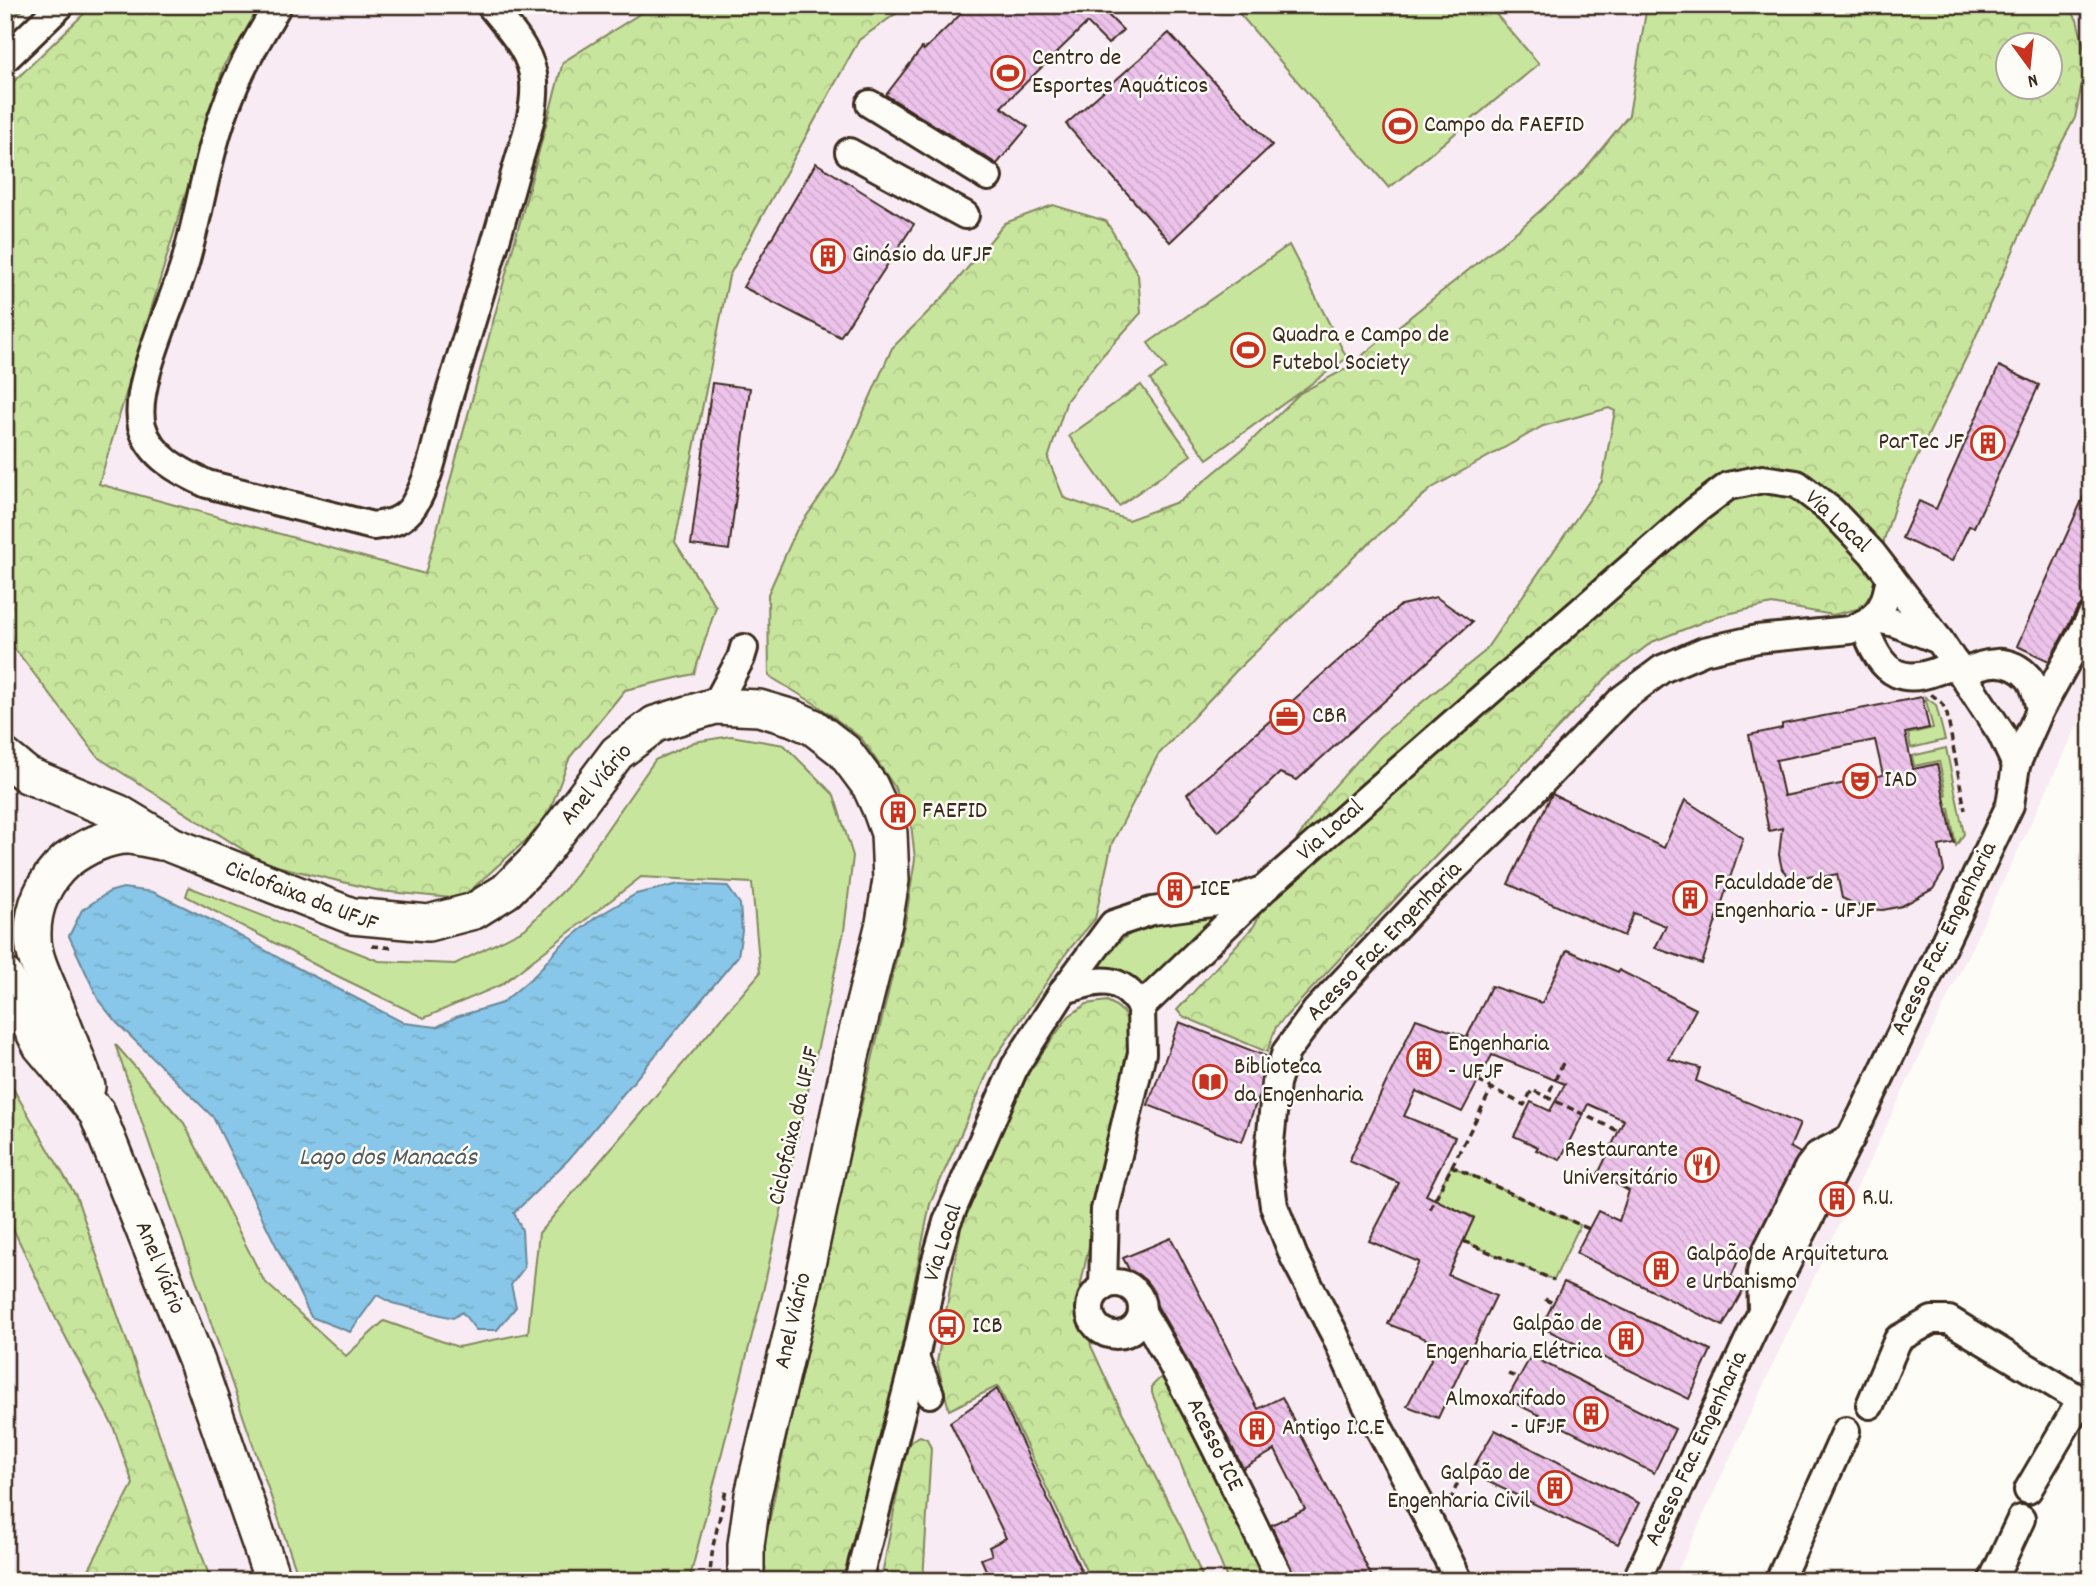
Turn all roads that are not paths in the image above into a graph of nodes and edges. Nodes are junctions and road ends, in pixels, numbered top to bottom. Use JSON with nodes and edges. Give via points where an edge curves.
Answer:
{"nodes":[{"id":1,"x":61,"y":5,"type":"edge"},
{"id":2,"x":278,"y":5,"type":"edge"},
{"id":3,"x":490,"y":5,"type":"edge"},
{"id":4,"x":5,"y":59,"type":"edge"},
{"id":5,"x":870,"y":104,"type":"dead end"},
{"id":6,"x":849,"y":152,"type":"dead end"},
{"id":7,"x":988,"y":177,"type":"dead end"},
{"id":8,"x":965,"y":215,"type":"dead end"},
{"id":9,"x":1890,"y":576,"type":"junction"},
{"id":10,"x":2091,"y":617,"type":"edge"},
{"id":11,"x":1869,"y":621,"type":"junction"},
{"id":12,"x":1940,"y":641,"type":"junction"},
{"id":13,"x":1959,"y":669,"type":"junction"},
{"id":14,"x":715,"y":706,"type":"junction"},
{"id":15,"x":759,"y":708,"type":"junction"},
{"id":16,"x":2040,"y":710,"type":"junction"},
{"id":17,"x":5,"y":757,"type":"edge"},
{"id":18,"x":2016,"y":765,"type":"junction"},
{"id":19,"x":172,"y":845,"type":"junction"},
{"id":20,"x":1264,"y":890,"type":"junction"},
{"id":21,"x":5,"y":976,"type":"edge"},
{"id":22,"x":1064,"y":990,"type":"junction"},
{"id":23,"x":1141,"y":1007,"type":"junction"},
{"id":24,"x":97,"y":1113,"type":"junction"},
{"id":25,"x":1102,"y":1287,"type":"junction"},
{"id":26,"x":1142,"y":1312,"type":"junction"},
{"id":27,"x":915,"y":1358,"type":"junction"},
{"id":28,"x":930,"y":1394,"type":"dead end"},
{"id":29,"x":1870,"y":1405,"type":"dead end"},
{"id":30,"x":2086,"y":1405,"type":"edge"},
{"id":31,"x":1846,"y":1431,"type":"dead end"},
{"id":32,"x":2028,"y":1490,"type":"dead end"},
{"id":33,"x":2021,"y":1519,"type":"dead end"},
{"id":34,"x":273,"y":1581,"type":"edge"},
{"id":35,"x":746,"y":1581,"type":"edge"},
{"id":36,"x":858,"y":1581,"type":"edge"},
{"id":37,"x":1281,"y":1581,"type":"edge"},
{"id":38,"x":1459,"y":1581,"type":"edge"},
{"id":39,"x":1636,"y":1581,"type":"edge"},
{"id":40,"x":1780,"y":1581,"type":"edge"},
{"id":41,"x":1992,"y":1581,"type":"edge"}],
"edges":[{"from":1,"to":4,"type":"street"},
{"from":2,"to":3,"type":"street","via":[[230,95],[215,141],[185,264],[144,381],[139,404],[142,428],[167,462],[207,484],[373,526],[404,516],[425,481],[533,107],[531,64]]},
{"from":5,"to":7,"type":"street"},
{"from":6,"to":8,"type":"street"},
{"from":9,"to":11,"type":"street","via":[[1883,606]]},
{"from":9,"to":12,"type":"street"},
{"from":9,"to":20,"type":"street","name":"Via Local","via":[[1832,511],[1797,484],[1763,479],[1728,486]]},
{"from":10,"to":16,"type":"street","name":"Acesso Fac. Engenharia"},
{"from":11,"to":12,"type":"street","via":[[1895,623]]},
{"from":11,"to":13,"type":"street","via":[[1877,658],[1888,670],[1922,677]]},
{"from":11,"to":38,"type":"street","name":"Acesso Fac. Engenharia","via":[[1850,630],[1757,639],[1704,651],[1662,669],[1622,699],[1417,904],[1316,1010],[1286,1052],[1276,1083],[1268,1163],[1274,1206],[1365,1402]]},
{"from":12,"to":13,"type":"street"},
{"from":13,"to":16,"type":"street","via":[[1992,662],[2018,669],[2029,679]]},
{"from":13,"to":18,"type":"street"},
{"from":14,"to":15,"type":"main road","name":"Anel Viário"},
{"from":14,"to":15,"type":"street","via":[[743,653],[744,678]]},
{"from":14,"to":19,"type":"main road","name":"Anel Viário","via":[[655,724],[617,753],[536,862],[506,891],[474,911],[428,923],[352,916]]},
{"from":15,"to":35,"type":"main road","name":"Anel Viário","via":[[813,727],[844,751],[880,808],[889,833],[891,880],[753,1495]]},
{"from":16,"to":18,"type":"street","name":"Acesso Fac. Engenharia"},
{"from":17,"to":19,"type":"main road","name":"Anel Viário","via":[[27,775],[119,813]]},
{"from":18,"to":39,"type":"street","name":"Acesso Fac. Engenharia","via":[[2010,805]]},
{"from":19,"to":24,"type":"main road","via":[[128,836],[77,853],[48,881],[35,911],[33,938],[40,966]]},
{"from":20,"to":22,"type":"street","name":"Via Local","via":[[1233,900],[1152,911],[1114,924]]},
{"from":20,"to":23,"type":"street"},
{"from":21,"to":24,"type":"main road","name":"Anel Viário","via":[[41,1046]]},
{"from":22,"to":23,"type":"street","via":[[1101,980],[1114,982]]},
{"from":22,"to":27,"type":"street","name":"Via Local","via":[[1015,1066],[947,1222]]},
{"from":23,"to":25,"type":"street","via":[[1142,1053],[1105,1210]]},
{"from":24,"to":34,"type":"main road","name":"Anel Viário","via":[[197,1362]]},
{"from":25,"to":26,"type":"street","via":[[1118,1283],[1133,1289]]},
{"from":25,"to":26,"type":"street","via":[[1091,1308],[1100,1329],[1123,1335],[1136,1326]]},
{"from":26,"to":37,"type":"street","name":"Acesso ICE","via":[[1174,1365]]},
{"from":27,"to":28,"type":"street"},
{"from":27,"to":36,"type":"street","name":"Via Local"},
{"from":29,"to":30,"type":"street","via":[[1898,1339],[1932,1320],[1949,1320]]},
{"from":30,"to":32,"type":"street"},
{"from":31,"to":40,"type":"street"},
{"from":33,"to":41,"type":"street"}]}
